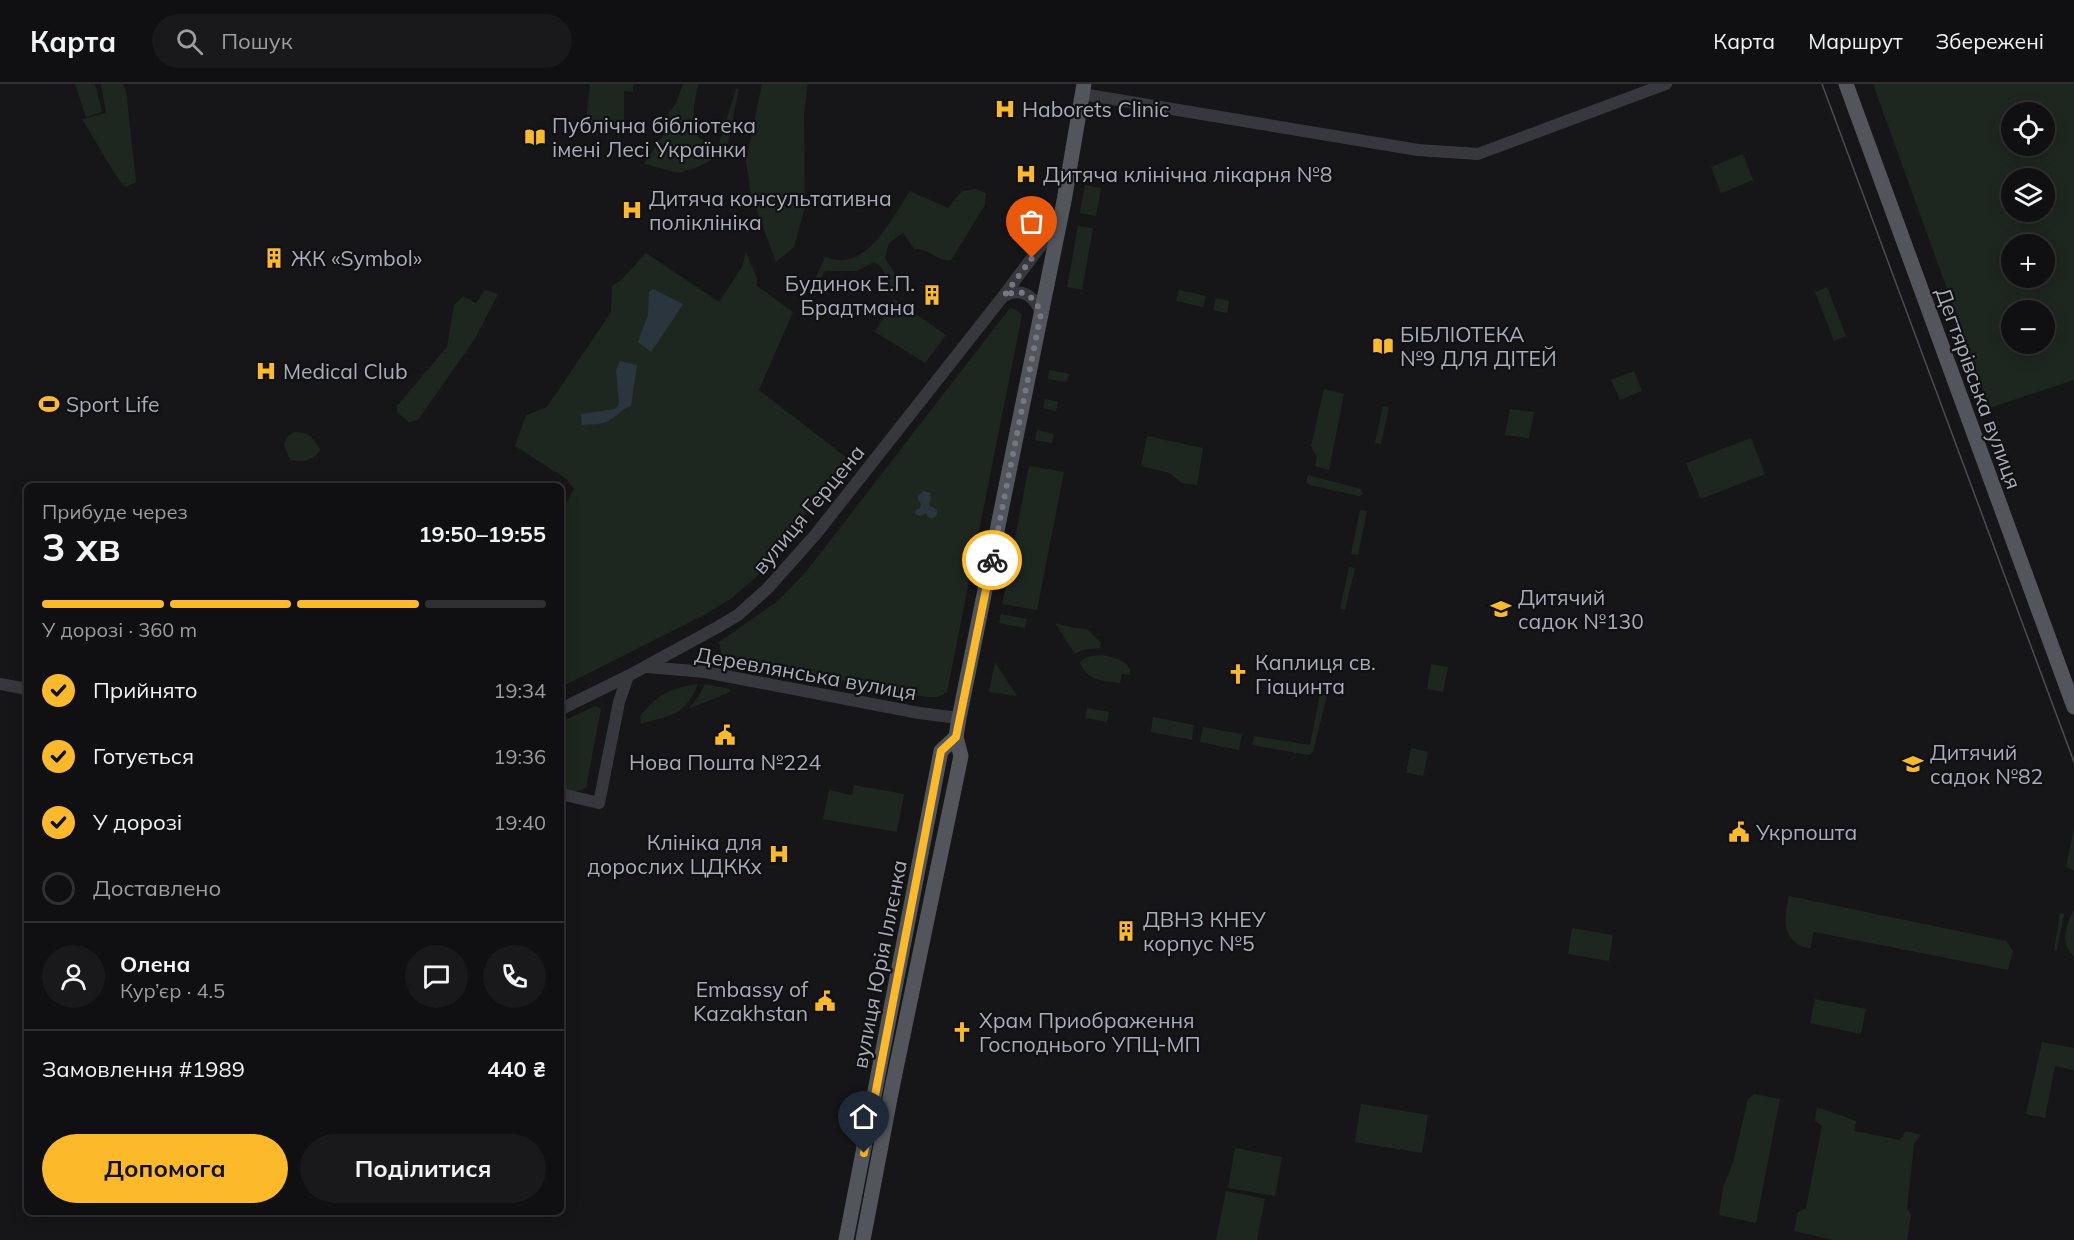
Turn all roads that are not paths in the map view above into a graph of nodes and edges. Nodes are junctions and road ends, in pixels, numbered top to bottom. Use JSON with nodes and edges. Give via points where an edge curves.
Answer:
{"nodes":[{"id":1,"x":1666,"y":84,"type":"edge"},
{"id":2,"x":1846,"y":84,"type":"edge"},
{"id":3,"x":1083,"y":89,"type":"edge"},
{"id":4,"x":1060,"y":221,"type":"junction"},
{"id":5,"x":1004,"y":296,"type":"junction"},
{"id":6,"x":1041,"y":313,"type":"junction"},
{"id":7,"x":646,"y":667,"type":"junction"},
{"id":8,"x":628,"y":676,"type":"junction"},
{"id":9,"x":0,"y":684,"type":"edge"},
{"id":10,"x":24,"y":688,"type":"edge"},
{"id":11,"x":2074,"y":707,"type":"edge"},
{"id":12,"x":564,"y":708,"type":"edge"},
{"id":13,"x":959,"y":718,"type":"junction"},
{"id":14,"x":956,"y":737,"type":"junction"},
{"id":15,"x":564,"y":795,"type":"edge"},
{"id":16,"x":846,"y":1240,"type":"edge"},
{"id":17,"x":863,"y":1240,"type":"edge"}],
"edges":[{"from":1,"to":3,"type":"street","via":[[1478,154],[1418,150]]},
{"from":2,"to":11,"type":"main road","name":"Дегтярівська вулиця"},
{"from":3,"to":4,"type":"main road","name":"вулиця Юрія Іллєнка"},
{"from":4,"to":5,"type":"street","name":"вулиця Герцена"},
{"from":4,"to":6,"type":"main road","name":"вулиця Юрія Іллєнка"},
{"from":5,"to":6,"type":"street","via":[[1023,292],[1035,300]]},
{"from":5,"to":7,"type":"street","name":"вулиця Герцена","via":[[816,534],[768,588],[738,615]]},
{"from":6,"to":13,"type":"main road","name":"вулиця Юрія Іллєнка"},
{"from":7,"to":8,"type":"street","name":"вулиця Герцена"},
{"from":7,"to":13,"type":"street","name":"Деревлянська вулиця","via":[[705,672]]},
{"from":8,"to":12,"type":"street","name":"вулиця Герцена"},
{"from":8,"to":15,"type":"street","via":[[599,803]]},
{"from":9,"to":10,"type":"street"},
{"from":13,"to":14,"type":"main road","name":"вулиця Юрія Іллєнка"},
{"from":14,"to":16,"type":"main road","name":"вулиця Юрія Іллєнка","via":[[941,751]]},
{"from":14,"to":17,"type":"main road","name":"вулиця Юрія Іллєнка","via":[[961,756]]}]}
